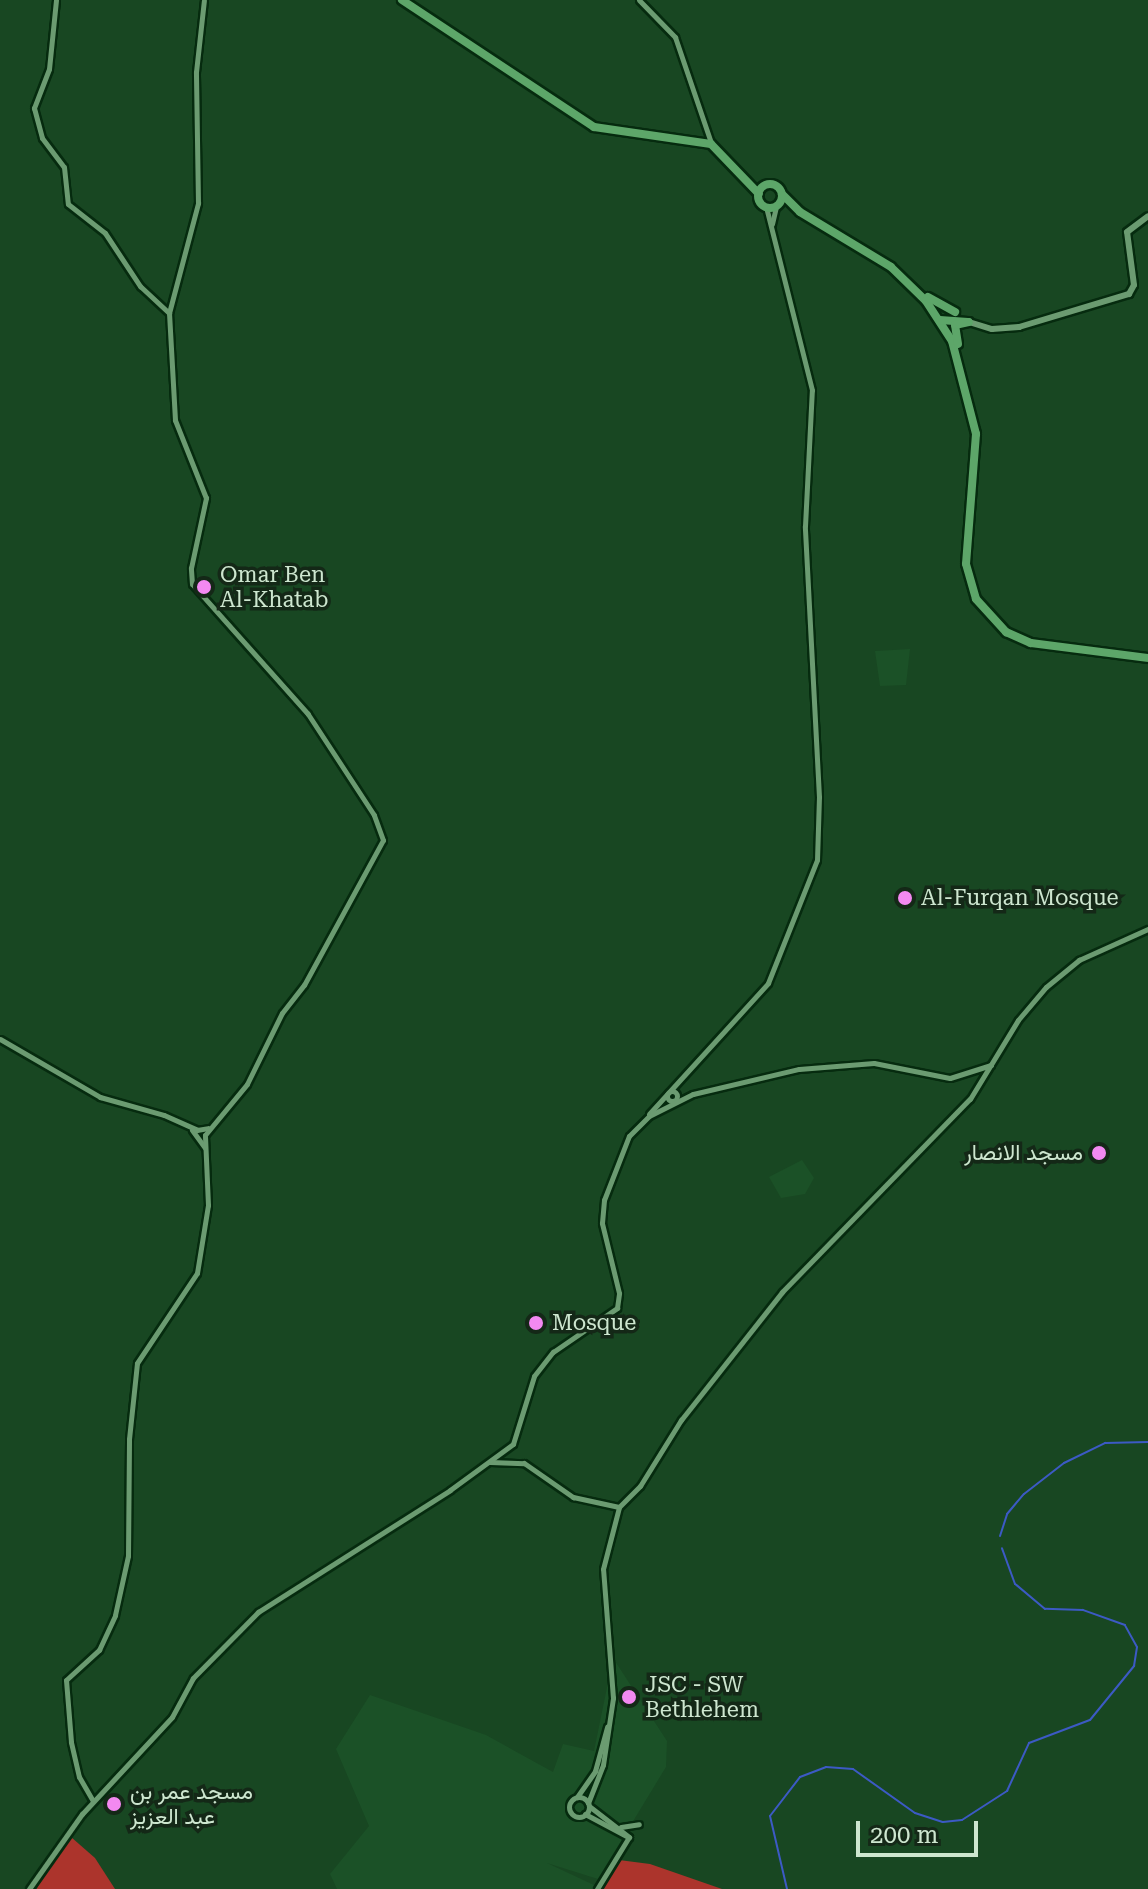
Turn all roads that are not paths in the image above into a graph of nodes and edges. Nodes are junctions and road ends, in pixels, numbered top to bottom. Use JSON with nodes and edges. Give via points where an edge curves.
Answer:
{"nodes":[{"id":1,"x":56,"y":0,"type":"edge"},
{"id":2,"x":204,"y":0,"type":"edge"},
{"id":3,"x":402,"y":0,"type":"edge"},
{"id":4,"x":639,"y":0,"type":"edge"},
{"id":5,"x":711,"y":144,"type":"junction"},
{"id":6,"x":761,"y":190,"type":"junction"},
{"id":7,"x":782,"y":194,"type":"junction"},
{"id":8,"x":771,"y":206,"type":"junction"},
{"id":9,"x":800,"y":212,"type":"junction"},
{"id":10,"x":1148,"y":216,"type":"edge"},
{"id":11,"x":898,"y":274,"type":"junction"},
{"id":12,"x":955,"y":312,"type":"junction"},
{"id":13,"x":169,"y":313,"type":"junction"},
{"id":14,"x":940,"y":320,"type":"junction"},
{"id":15,"x":969,"y":322,"type":"junction"},
{"id":16,"x":971,"y":407,"type":"junction"},
{"id":17,"x":1148,"y":658,"type":"edge"},
{"id":18,"x":1148,"y":929,"type":"edge"},
{"id":19,"x":0,"y":1039,"type":"edge"},
{"id":20,"x":991,"y":1065,"type":"junction"},
{"id":21,"x":675,"y":1091,"type":"junction"},
{"id":22,"x":693,"y":1094,"type":"junction"},
{"id":23,"x":673,"y":1100,"type":"junction"},
{"id":24,"x":641,"y":1124,"type":"junction"},
{"id":25,"x":202,"y":1134,"type":"junction"},
{"id":26,"x":489,"y":1462,"type":"junction"},
{"id":27,"x":619,"y":1507,"type":"junction"},
{"id":28,"x":609,"y":1722,"type":"junction"},
{"id":29,"x":577,"y":1797,"type":"junction"},
{"id":30,"x":93,"y":1801,"type":"junction"},
{"id":31,"x":588,"y":1804,"type":"junction"},
{"id":32,"x":585,"y":1814,"type":"junction"},
{"id":33,"x":639,"y":1824,"type":"dead end"},
{"id":34,"x":618,"y":1827,"type":"junction"},
{"id":35,"x":629,"y":1837,"type":"junction"},
{"id":36,"x":29,"y":1889,"type":"edge"},
{"id":37,"x":597,"y":1889,"type":"edge"}],
"edges":[{"from":1,"to":13,"type":"street","via":[[49,69],[34,108],[42,138],[64,167],[68,204],[105,233],[140,286]]},
{"from":2,"to":13,"type":"street","via":[[196,72],[198,203]]},
{"from":3,"to":5,"type":"main road","via":[[594,127]]},
{"from":4,"to":5,"type":"street","via":[[675,37]]},
{"from":5,"to":6,"type":"main road"},
{"from":6,"to":7,"type":"main road","via":[[775,185]]},
{"from":6,"to":8,"type":"main road"},
{"from":7,"to":8,"type":"main road"},
{"from":7,"to":9,"type":"main road"},
{"from":8,"to":9,"type":"main road"},
{"from":8,"to":21,"type":"street","via":[[778,272],[812,390],[805,526],[819,843],[807,892],[768,983]]},
{"from":9,"to":11,"type":"main road"},
{"from":10,"to":15,"type":"main road","via":[[1127,232],[1133,292],[1019,327],[992,329]]},
{"from":11,"to":12,"type":"main road","via":[[935,304]]},
{"from":11,"to":14,"type":"main road"},
{"from":12,"to":14,"type":"main road"},
{"from":12,"to":15,"type":"main road"},
{"from":13,"to":25,"type":"street","via":[[175,420],[206,498],[191,568],[194,590],[240,632],[308,714],[374,815],[383,840],[247,1084]]},
{"from":14,"to":15,"type":"main road"},
{"from":14,"to":16,"type":"main road","via":[[961,362]]},
{"from":15,"to":16,"type":"main road","via":[[955,325],[954,332],[974,398]]},
{"from":16,"to":17,"type":"main road","via":[[977,456],[966,564],[976,599],[1006,632],[1031,643]]},
{"from":18,"to":20,"type":"street","via":[[1062,973],[1018,1020]]},
{"from":19,"to":25,"type":"street","via":[[100,1097]]},
{"from":20,"to":22,"type":"street","via":[[950,1078],[899,1065],[833,1064]]},
{"from":20,"to":27,"type":"street","via":[[951,1121],[782,1292],[681,1420],[640,1486]]},
{"from":21,"to":22,"type":"street"},
{"from":21,"to":23,"type":"street"},
{"from":21,"to":24,"type":"street"},
{"from":22,"to":23,"type":"street"},
{"from":23,"to":24,"type":"street"},
{"from":24,"to":26,"type":"street","via":[[629,1136],[604,1200],[602,1223],[617,1308],[553,1352],[526,1396],[516,1440]]},
{"from":25,"to":30,"type":"street","via":[[208,1205],[197,1273],[137,1363],[129,1439],[128,1556],[115,1615],[99,1650],[66,1680],[71,1742],[79,1777]]},
{"from":26,"to":27,"type":"street","via":[[524,1463],[573,1497]]},
{"from":26,"to":30,"type":"street","via":[[258,1612],[193,1678],[172,1717]]},
{"from":27,"to":28,"type":"street","via":[[603,1569],[613,1674]]},
{"from":28,"to":29,"type":"street","via":[[595,1771]]},
{"from":28,"to":31,"type":"street","via":[[603,1765]]},
{"from":29,"to":31,"type":"street"},
{"from":29,"to":32,"type":"street","via":[[570,1809],[576,1816]]},
{"from":30,"to":36,"type":"street","via":[[42,1864]]},
{"from":31,"to":32,"type":"street"},
{"from":31,"to":34,"type":"street"},
{"from":32,"to":35,"type":"street"},
{"from":33,"to":34,"type":"street"},
{"from":34,"to":35,"type":"street"},
{"from":35,"to":37,"type":"street"}]}
